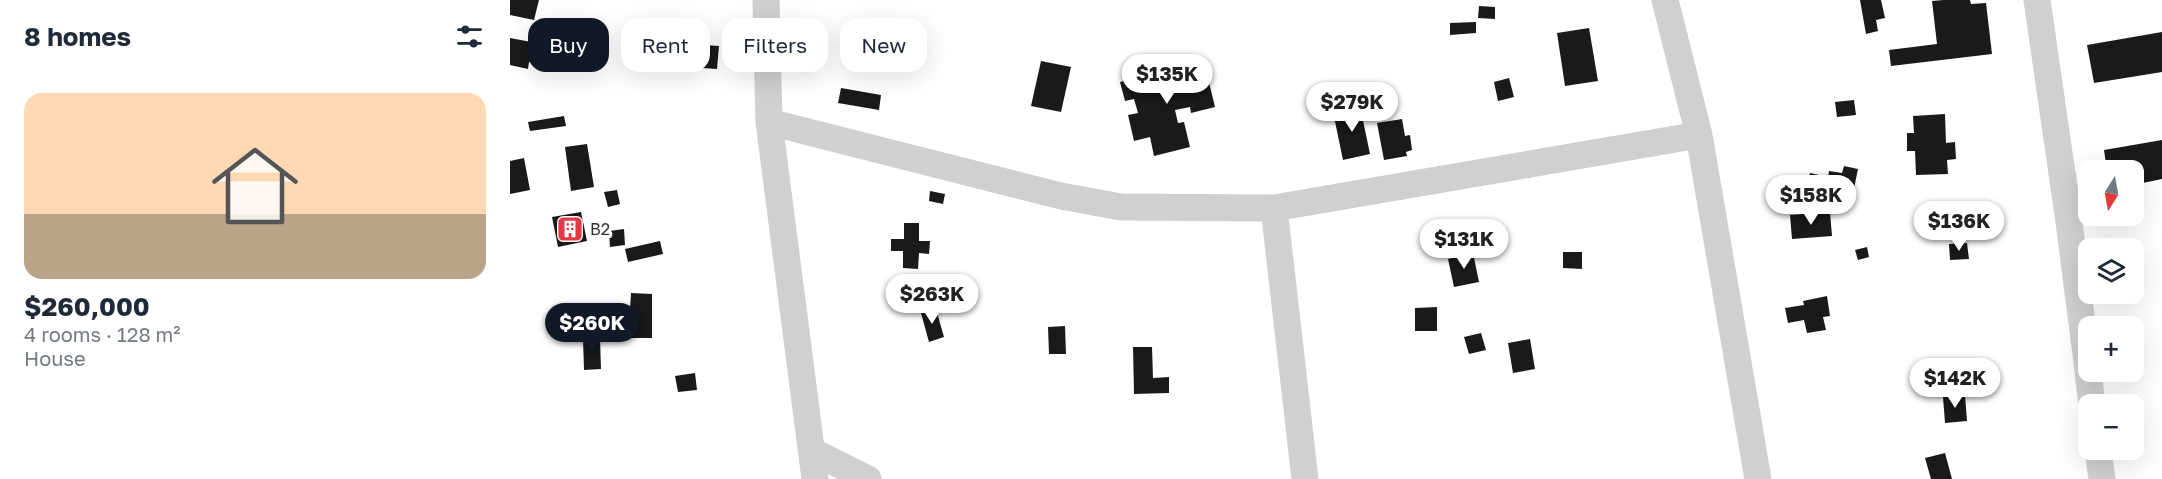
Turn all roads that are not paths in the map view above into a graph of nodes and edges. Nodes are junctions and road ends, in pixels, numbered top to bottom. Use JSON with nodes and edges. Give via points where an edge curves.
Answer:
{"nodes":[{"id":1,"x":766,"y":0,"type":"edge"},
{"id":2,"x":1665,"y":0,"type":"edge"},
{"id":3,"x":2037,"y":0,"type":"edge"},
{"id":4,"x":769,"y":122,"type":"junction"},
{"id":5,"x":1700,"y":135,"type":"junction"},
{"id":6,"x":1274,"y":208,"type":"junction"},
{"id":7,"x":2081,"y":316,"type":"edge"},
{"id":8,"x":812,"y":451,"type":"junction"},
{"id":9,"x":2099,"y":460,"type":"edge"},
{"id":10,"x":815,"y":479,"type":"edge"},
{"id":11,"x":868,"y":479,"type":"edge"},
{"id":12,"x":1305,"y":479,"type":"edge"},
{"id":13,"x":1758,"y":479,"type":"edge"},
{"id":14,"x":2102,"y":479,"type":"edge"}],
"edges":[{"from":1,"to":4,"type":"street"},
{"from":2,"to":5,"type":"street"},
{"from":3,"to":7,"type":"street"},
{"from":4,"to":6,"type":"street","via":[[1061,196],[1121,207]]},
{"from":4,"to":8,"type":"street"},
{"from":5,"to":6,"type":"street"},
{"from":5,"to":13,"type":"street"},
{"from":6,"to":12,"type":"street"},
{"from":8,"to":10,"type":"street"},
{"from":8,"to":11,"type":"street"},
{"from":9,"to":14,"type":"street"}]}
